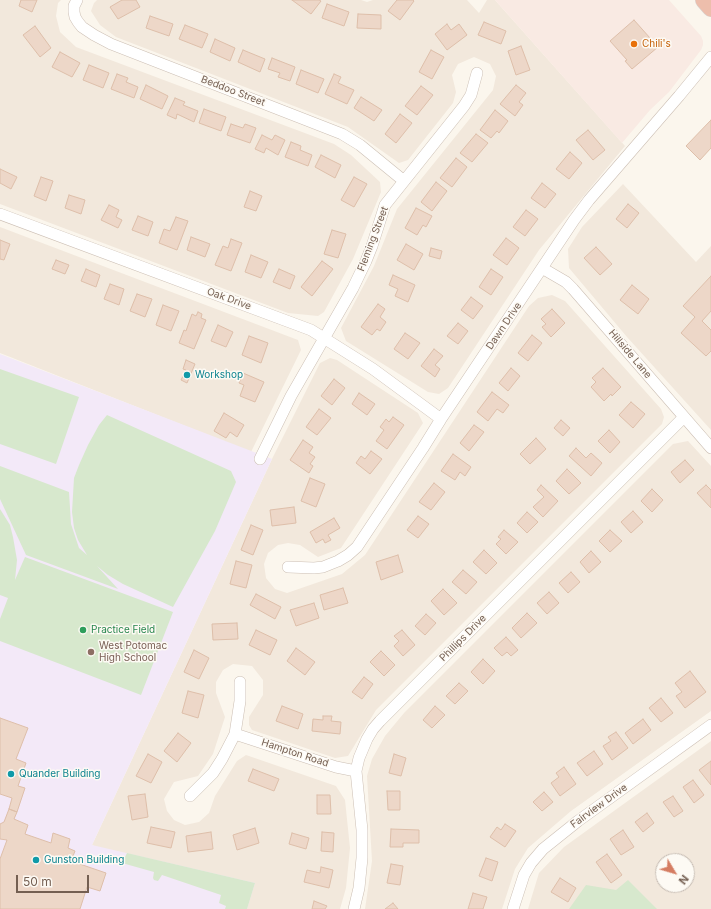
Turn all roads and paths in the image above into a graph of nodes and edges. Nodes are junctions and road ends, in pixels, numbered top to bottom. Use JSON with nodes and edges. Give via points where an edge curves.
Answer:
{"nodes":[{"id":1,"x":77,"y":0,"type":"edge"},
{"id":2,"x":704,"y":0,"type":"edge"},
{"id":3,"x":711,"y":8,"type":"edge"},
{"id":4,"x":711,"y":57,"type":"edge"},
{"id":5,"x":477,"y":73,"type":"dead end"},
{"id":6,"x":404,"y":181,"type":"junction"},
{"id":7,"x":0,"y":214,"type":"edge"},
{"id":8,"x":542,"y":268,"type":"junction"},
{"id":9,"x":324,"y":338,"type":"junction"},
{"id":10,"x":684,"y":417,"type":"junction"},
{"id":11,"x":441,"y":419,"type":"junction"},
{"id":12,"x":711,"y":448,"type":"edge"},
{"id":13,"x":260,"y":459,"type":"dead end"},
{"id":14,"x":288,"y":567,"type":"dead end"},
{"id":15,"x":240,"y":682,"type":"dead end"},
{"id":16,"x":711,"y":725,"type":"edge"},
{"id":17,"x":235,"y":734,"type":"junction"},
{"id":18,"x":356,"y":771,"type":"junction"},
{"id":19,"x":190,"y":796,"type":"dead end"},
{"id":20,"x":354,"y":909,"type":"edge"},
{"id":21,"x":513,"y":909,"type":"edge"}],
"edges":[{"from":1,"to":6,"type":"street","name":"Beddoo Street","via":[[74,6],[75,17],[82,27],[94,35],[111,44],[342,134],[360,145]]},
{"from":2,"to":3,"type":"highway"},
{"from":4,"to":8,"type":"street","name":"Dawn Drive","via":[[589,200]]},
{"from":5,"to":6,"type":"street","name":"Fleming Street","via":[[471,95],[464,106]]},
{"from":6,"to":9,"type":"street","name":"Fleming Street","via":[[382,210],[366,261]]},
{"from":7,"to":9,"type":"street","name":"Oak Drive","via":[[275,316]]},
{"from":8,"to":10,"type":"street","name":"Hillside Lane","via":[[573,288]]},
{"from":8,"to":11,"type":"street","name":"Dawn Drive"},
{"from":9,"to":11,"type":"street","name":"Oak Drive","via":[[373,369]]},
{"from":9,"to":13,"type":"street","name":"Fleming Street","via":[[291,396]]},
{"from":10,"to":12,"type":"street","name":"Hillside Lane"},
{"from":10,"to":18,"type":"street","name":"Phillips Drive","via":[[380,721],[367,739]]},
{"from":11,"to":14,"type":"street","name":"Dawn Drive","via":[[357,547],[338,561],[323,567]]},
{"from":15,"to":17,"type":"street"},
{"from":16,"to":21,"type":"street","name":"Fairview Drive","via":[[543,849],[524,875]]},
{"from":17,"to":18,"type":"street","name":"Hampton Road","via":[[336,767]]},
{"from":17,"to":19,"type":"street","via":[[213,774]]},
{"from":18,"to":20,"type":"street","name":"Phillips Drive","via":[[362,858]]}]}
